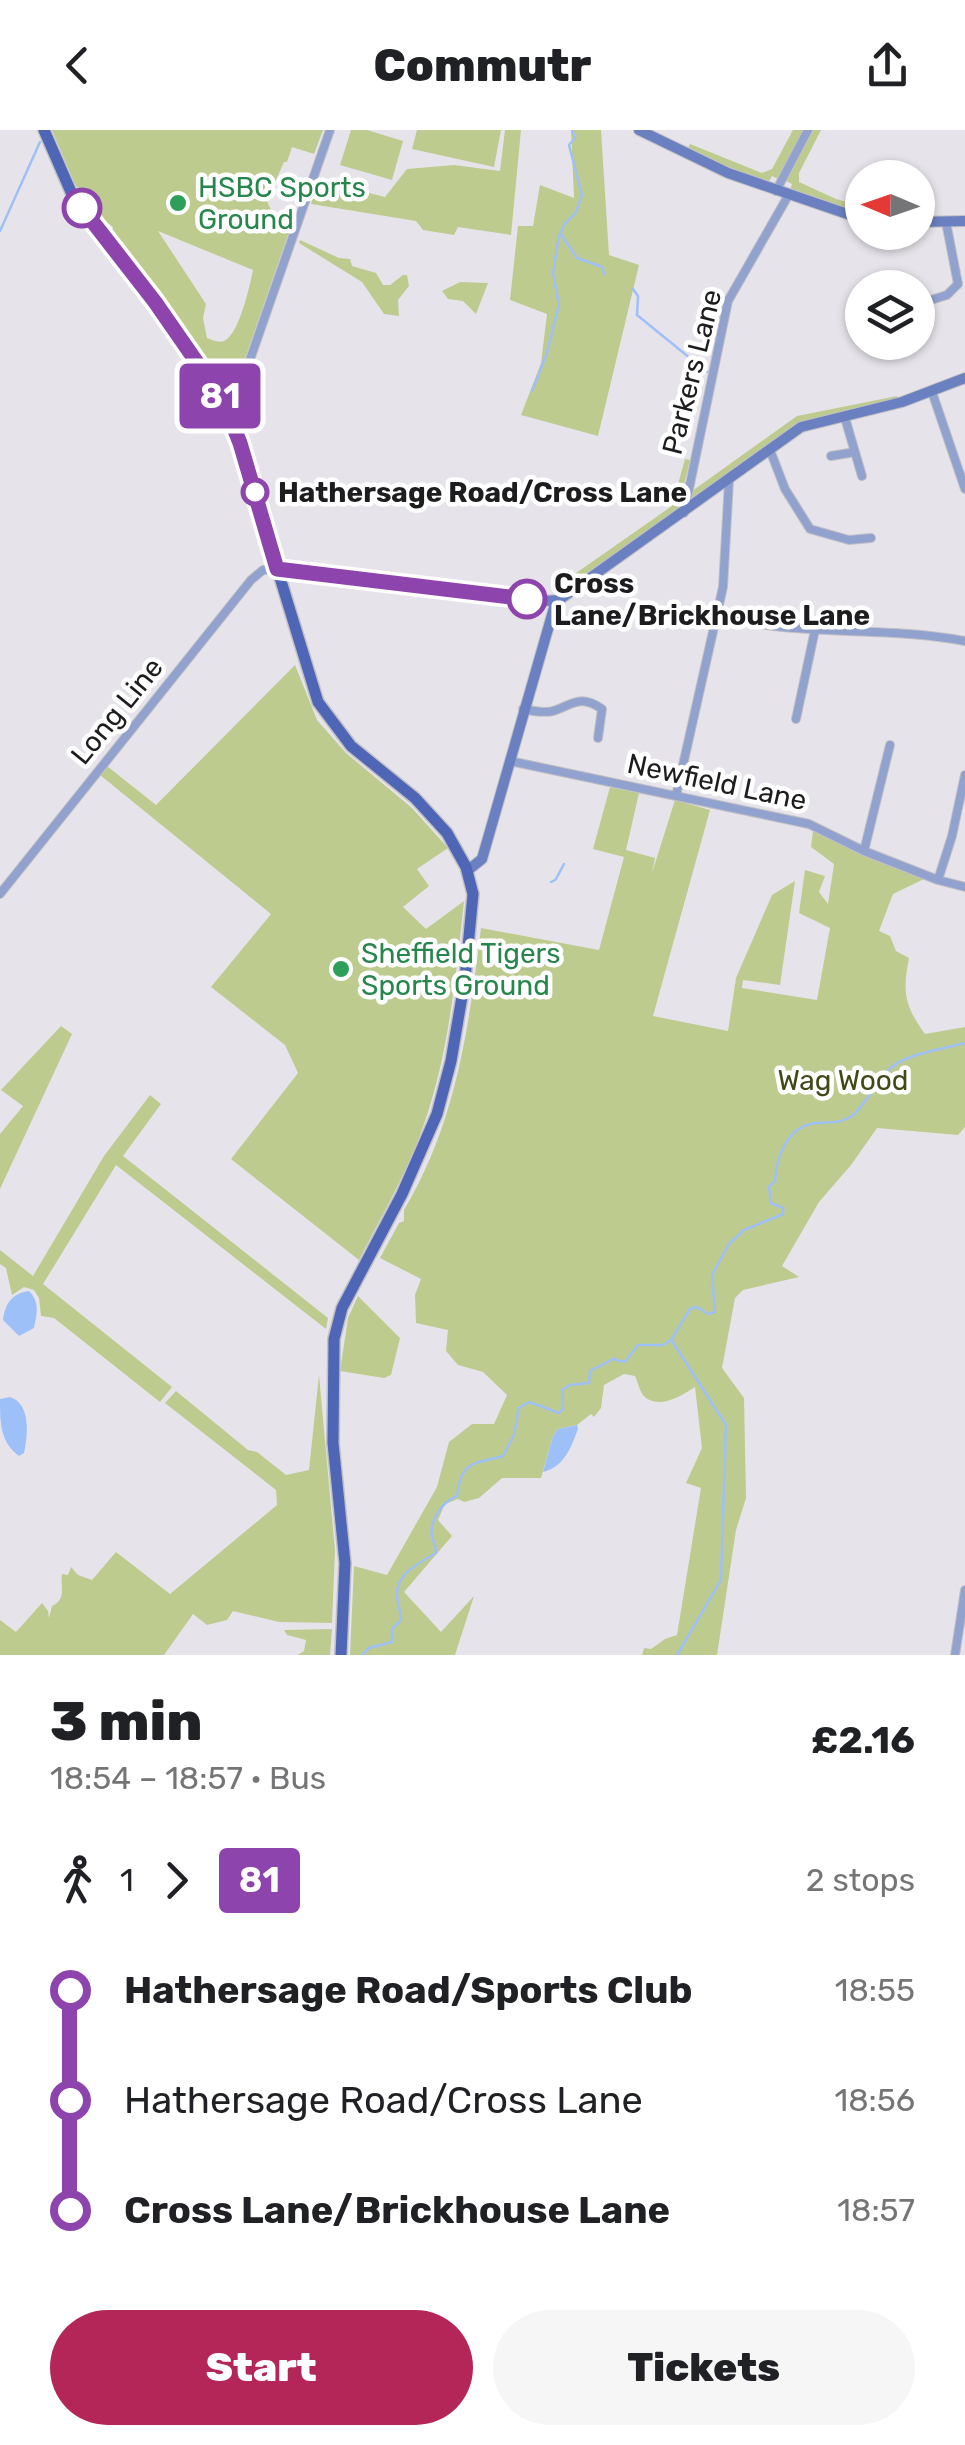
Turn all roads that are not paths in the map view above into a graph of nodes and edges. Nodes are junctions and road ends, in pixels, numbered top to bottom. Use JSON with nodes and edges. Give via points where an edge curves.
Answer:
{"nodes":[{"id":1,"x":44,"y":130,"type":"edge"},
{"id":2,"x":330,"y":130,"type":"edge"},
{"id":3,"x":639,"y":130,"type":"edge"},
{"id":4,"x":808,"y":130,"type":"edge"},
{"id":5,"x":782,"y":193,"type":"junction"},
{"id":6,"x":845,"y":213,"type":"edge"},
{"id":7,"x":965,"y":221,"type":"edge"},
{"id":8,"x":935,"y":222,"type":"edge"},
{"id":9,"x":946,"y":222,"type":"junction"},
{"id":10,"x":935,"y":299,"type":"edge"},
{"id":11,"x":965,"y":378,"type":"edge"},
{"id":12,"x":932,"y":392,"type":"junction"},
{"id":13,"x":230,"y":416,"type":"junction"},
{"id":14,"x":845,"y":418,"type":"junction"},
{"id":15,"x":770,"y":450,"type":"junction"},
{"id":16,"x":854,"y":452,"type":"junction"},
{"id":17,"x":831,"y":456,"type":"dead end"},
{"id":18,"x":862,"y":476,"type":"dead end"},
{"id":19,"x":729,"y":481,"type":"junction"},
{"id":20,"x":965,"y":489,"type":"edge"},
{"id":21,"x":684,"y":513,"type":"junction"},
{"id":22,"x":871,"y":538,"type":"dead end"},
{"id":23,"x":277,"y":569,"type":"junction"},
{"id":24,"x":556,"y":600,"type":"junction"},
{"id":25,"x":717,"y":615,"type":"junction"},
{"id":26,"x":816,"y":630,"type":"junction"},
{"id":27,"x":965,"y":641,"type":"edge"},
{"id":28,"x":523,"y":709,"type":"junction"},
{"id":29,"x":796,"y":719,"type":"dead end"},
{"id":30,"x":598,"y":738,"type":"dead end"},
{"id":31,"x":890,"y":745,"type":"dead end"},
{"id":32,"x":510,"y":761,"type":"junction"},
{"id":33,"x":965,"y":774,"type":"edge"},
{"id":34,"x":676,"y":796,"type":"junction"},
{"id":35,"x":864,"y":851,"type":"junction"},
{"id":36,"x":467,"y":870,"type":"junction"},
{"id":37,"x":938,"y":880,"type":"junction"},
{"id":38,"x":965,"y":887,"type":"edge"},
{"id":39,"x":0,"y":894,"type":"edge"},
{"id":40,"x":965,"y":1590,"type":"edge"},
{"id":41,"x":341,"y":1655,"type":"edge"},
{"id":42,"x":954,"y":1655,"type":"edge"}],
"edges":[{"from":1,"to":13,"type":"main road","via":[[77,202],[202,366]]},
{"from":2,"to":13,"type":"street"},
{"from":3,"to":5,"type":"street"},
{"from":4,"to":5,"type":"street","name":"Parkers Lane"},
{"from":5,"to":6,"type":"street"},
{"from":5,"to":21,"type":"street","name":"Parkers Lane","via":[[728,301]]},
{"from":7,"to":9,"type":"street"},
{"from":8,"to":9,"type":"street"},
{"from":9,"to":10,"type":"street","via":[[958,284]]},
{"from":11,"to":12,"type":"street"},
{"from":12,"to":14,"type":"street"},
{"from":12,"to":20,"type":"street"},
{"from":13,"to":23,"type":"main road"},
{"from":14,"to":15,"type":"street","via":[[801,427]]},
{"from":14,"to":16,"type":"street"},
{"from":15,"to":19,"type":"street"},
{"from":15,"to":22,"type":"street","via":[[810,529],[849,540]]},
{"from":16,"to":17,"type":"street"},
{"from":16,"to":18,"type":"street"},
{"from":19,"to":21,"type":"street"},
{"from":19,"to":25,"type":"street"},
{"from":21,"to":24,"type":"street"},
{"from":23,"to":24,"type":"street"},
{"from":23,"to":36,"type":"main road","via":[[326,715],[351,746],[438,822]]},
{"from":23,"to":39,"type":"street","name":"Long Line","via":[[251,580]]},
{"from":24,"to":28,"type":"street"},
{"from":25,"to":26,"type":"street"},
{"from":25,"to":34,"type":"street"},
{"from":26,"to":27,"type":"street"},
{"from":26,"to":29,"type":"street"},
{"from":28,"to":30,"type":"street","via":[[595,704],[602,709]]},
{"from":28,"to":32,"type":"street"},
{"from":31,"to":35,"type":"street"},
{"from":32,"to":34,"type":"street","name":"Newfield Lane"},
{"from":32,"to":36,"type":"street","via":[[482,859]]},
{"from":33,"to":37,"type":"street"},
{"from":34,"to":35,"type":"street","name":"Newfield Lane","via":[[809,824]]},
{"from":35,"to":37,"type":"street","name":"Newfield Lane"},
{"from":36,"to":41,"type":"main road","via":[[473,906],[466,978],[437,1114],[342,1308],[334,1339],[333,1442],[345,1563]]},
{"from":37,"to":38,"type":"street","name":"Newfield Lane"},
{"from":40,"to":42,"type":"street"}]}
